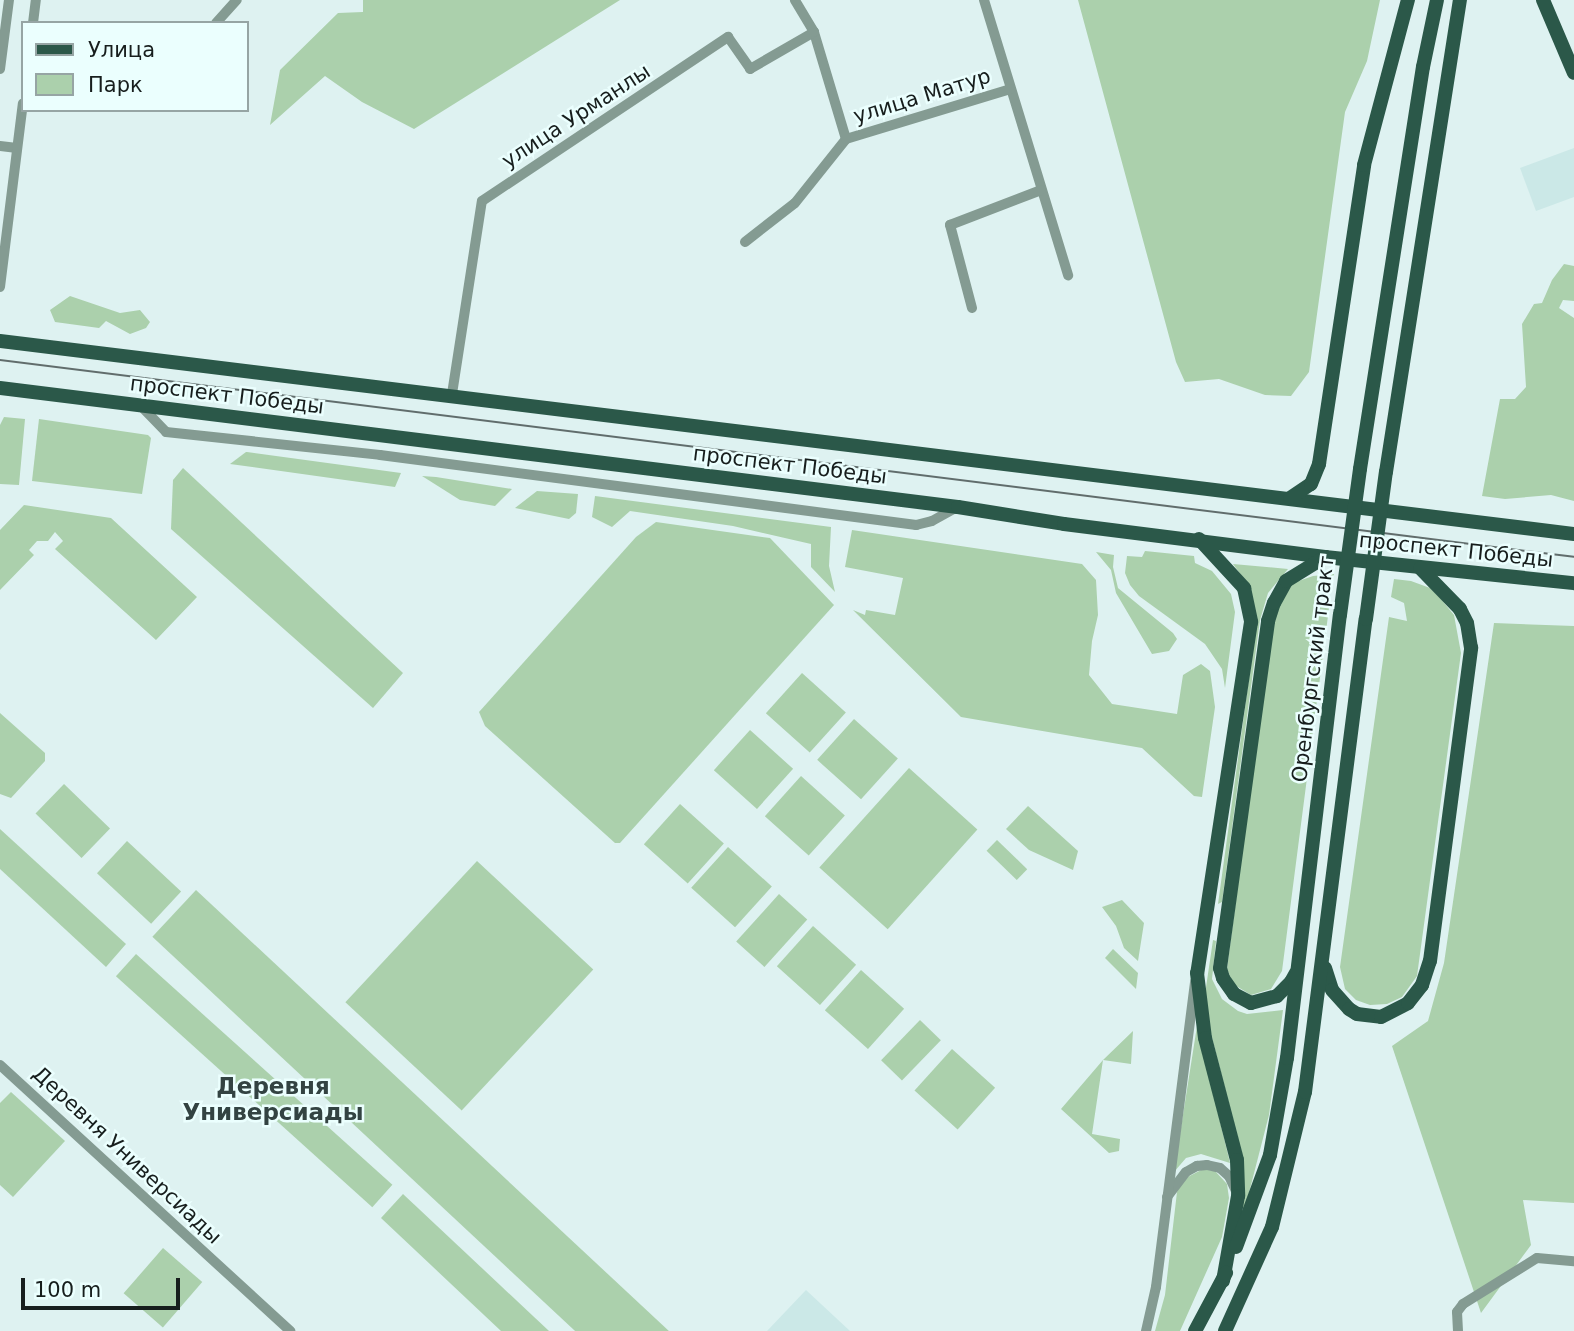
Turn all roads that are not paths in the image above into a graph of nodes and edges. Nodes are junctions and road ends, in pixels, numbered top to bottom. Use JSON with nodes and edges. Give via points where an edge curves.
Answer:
{"nodes":[{"id":1,"x":9,"y":0,"type":"edge"},
{"id":2,"x":36,"y":0,"type":"edge"},
{"id":3,"x":237,"y":0,"type":"edge"},
{"id":4,"x":795,"y":0,"type":"edge"},
{"id":5,"x":984,"y":0,"type":"edge"},
{"id":6,"x":1408,"y":0,"type":"edge"},
{"id":7,"x":1437,"y":0,"type":"edge"},
{"id":8,"x":1460,"y":0,"type":"edge"},
{"id":9,"x":1543,"y":0,"type":"edge"},
{"id":10,"x":33,"y":21,"type":"edge"},
{"id":11,"x":218,"y":21,"type":"edge"},
{"id":12,"x":814,"y":32,"type":"junction"},
{"id":13,"x":0,"y":69,"type":"edge"},
{"id":14,"x":1574,"y":73,"type":"edge"},
{"id":15,"x":1011,"y":89,"type":"junction"},
{"id":16,"x":22,"y":112,"type":"edge"},
{"id":17,"x":845,"y":139,"type":"junction"},
{"id":18,"x":0,"y":146,"type":"edge"},
{"id":19,"x":17,"y":148,"type":"junction"},
{"id":20,"x":1041,"y":190,"type":"junction"},
{"id":21,"x":745,"y":242,"type":"dead end"},
{"id":22,"x":1068,"y":275,"type":"dead end"},
{"id":23,"x":0,"y":287,"type":"edge"},
{"id":24,"x":972,"y":308,"type":"dead end"},
{"id":25,"x":0,"y":341,"type":"edge"},
{"id":26,"x":0,"y":388,"type":"edge"},
{"id":27,"x":452,"y":394,"type":"junction"},
{"id":28,"x":141,"y":406,"type":"junction"},
{"id":29,"x":1289,"y":498,"type":"junction"},
{"id":30,"x":958,"y":507,"type":"junction"},
{"id":31,"x":1574,"y":534,"type":"edge"},
{"id":32,"x":1199,"y":539,"type":"junction"},
{"id":33,"x":1325,"y":557,"type":"junction"},
{"id":34,"x":1420,"y":568,"type":"junction"},
{"id":35,"x":1574,"y":583,"type":"edge"},
{"id":36,"x":1324,"y":950,"type":"junction"},
{"id":37,"x":1300,"y":965,"type":"junction"},
{"id":38,"x":1197,"y":973,"type":"junction"},
{"id":39,"x":0,"y":1065,"type":"edge"},
{"id":40,"x":1238,"y":1196,"type":"junction"},
{"id":41,"x":1165,"y":1199,"type":"junction"},
{"id":42,"x":1574,"y":1261,"type":"edge"},
{"id":43,"x":1223,"y":1281,"type":"junction"},
{"id":44,"x":290,"y":1331,"type":"edge"},
{"id":45,"x":1146,"y":1331,"type":"edge"},
{"id":46,"x":1195,"y":1331,"type":"edge"},
{"id":47,"x":1225,"y":1331,"type":"edge"},
{"id":48,"x":1458,"y":1331,"type":"edge"}],
"edges":[{"from":1,"to":13,"type":"street"},
{"from":2,"to":10,"type":"street"},
{"from":3,"to":11,"type":"street"},
{"from":4,"to":12,"type":"street"},
{"from":5,"to":15,"type":"street"},
{"from":6,"to":29,"type":"main road","via":[[1364,165],[1321,454],[1311,484]]},
{"from":7,"to":37,"type":"main road","name":"Оренбургский тракт","bridge":true,"via":[[1360,469]]},
{"from":8,"to":36,"type":"main road","bridge":true,"via":[[1386,472]]},
{"from":9,"to":14,"type":"main road"},
{"from":12,"to":17,"type":"street","name":"улица Матур"},
{"from":12,"to":27,"type":"street","name":"улица Урманлы","via":[[750,69],[728,37],[482,201]]},
{"from":15,"to":17,"type":"street","name":"улица Матур"},
{"from":15,"to":20,"type":"street"},
{"from":16,"to":19,"type":"street"},
{"from":17,"to":21,"type":"street","name":"улица Матур","via":[[795,203]]},
{"from":18,"to":19,"type":"street"},
{"from":19,"to":23,"type":"street"},
{"from":20,"to":22,"type":"street"},
{"from":20,"to":24,"type":"street","via":[[950,225]]},
{"from":25,"to":27,"type":"main road","name":"проспект Победы"},
{"from":26,"to":28,"type":"main road","name":"проспект Победы"},
{"from":27,"to":29,"type":"main road","name":"проспект Победы"},
{"from":28,"to":30,"type":"main road","name":"проспект Победы"},
{"from":28,"to":30,"type":"street","via":[[166,432],[380,455],[916,525],[932,522]]},
{"from":29,"to":31,"type":"main road","name":"проспект Победы"},
{"from":30,"to":32,"type":"main road","name":"проспект Победы"},
{"from":32,"to":33,"type":"main road","name":"проспект Победы"},
{"from":32,"to":38,"type":"main road","via":[[1244,588],[1251,622]]},
{"from":33,"to":34,"type":"main road","name":"проспект Победы"},
{"from":33,"to":37,"type":"main road","via":[[1286,582],[1268,621],[1220,968],[1234,994],[1260,1003],[1284,990]]},
{"from":34,"to":35,"type":"main road","name":"проспект Победы"},
{"from":34,"to":36,"type":"main road","via":[[1460,609],[1471,648],[1430,961],[1422,985],[1408,1003],[1390,1015],[1369,1017],[1349,1009],[1332,990]]},
{"from":36,"to":47,"type":"main road","via":[[1306,1093],[1287,1174],[1272,1227]]},
{"from":37,"to":43,"type":"main road","name":"Оренбургский тракт","via":[[1270,1155]]},
{"from":38,"to":40,"type":"main road","via":[[1205,1038],[1233,1140]]},
{"from":38,"to":41,"type":"street"},
{"from":39,"to":44,"type":"street","name":"Деревня Универсиады"},
{"from":40,"to":41,"type":"street","via":[[1229,1176],[1208,1165],[1186,1172]]},
{"from":40,"to":43,"type":"main road"},
{"from":41,"to":45,"type":"street","via":[[1156,1287]]},
{"from":42,"to":48,"type":"street","via":[[1537,1258],[1463,1304],[1457,1312]]},
{"from":43,"to":46,"type":"main road","name":"Оренбургский тракт"}]}
